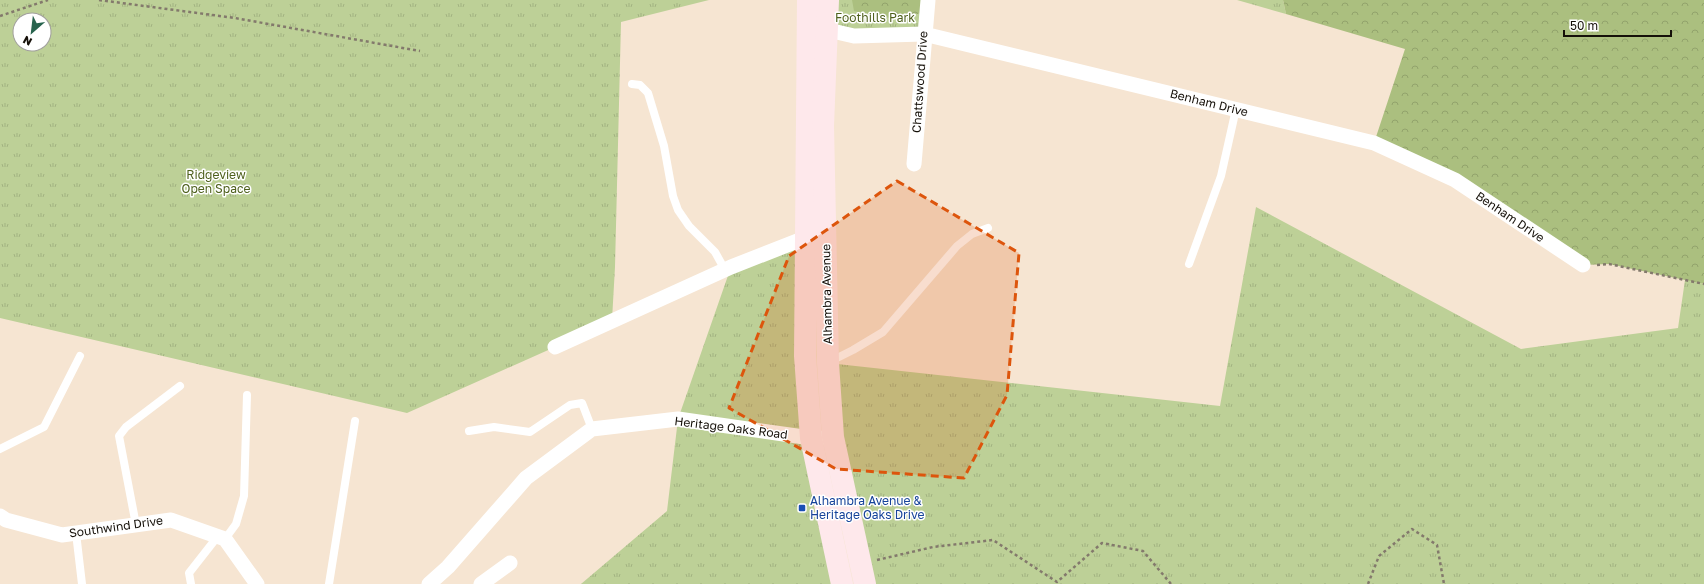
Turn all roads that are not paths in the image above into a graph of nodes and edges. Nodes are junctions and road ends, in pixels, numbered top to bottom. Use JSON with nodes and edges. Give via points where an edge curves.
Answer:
{"nodes":[{"id":1,"x":808,"y":0,"type":"edge"},
{"id":2,"x":828,"y":0,"type":"edge"},
{"id":3,"x":928,"y":0,"type":"edge"},
{"id":4,"x":828,"y":30,"type":"junction"},
{"id":5,"x":807,"y":34,"type":"junction"},
{"id":6,"x":924,"y":34,"type":"junction"},
{"id":7,"x":632,"y":84,"type":"dead end"},
{"id":8,"x":1236,"y":110,"type":"junction"},
{"id":9,"x":914,"y":164,"type":"dead end"},
{"id":10,"x":988,"y":228,"type":"dead end"},
{"id":11,"x":804,"y":238,"type":"junction"},
{"id":12,"x":1189,"y":264,"type":"dead end"},
{"id":13,"x":1583,"y":265,"type":"road end"},
{"id":14,"x":725,"y":270,"type":"junction"},
{"id":15,"x":555,"y":347,"type":"dead end"},
{"id":16,"x":80,"y":356,"type":"dead end"},
{"id":17,"x":828,"y":363,"type":"junction"},
{"id":18,"x":180,"y":386,"type":"dead end"},
{"id":19,"x":247,"y":395,"type":"dead end"},
{"id":20,"x":355,"y":421,"type":"dead end"},
{"id":21,"x":592,"y":429,"type":"junction"},
{"id":22,"x":469,"y":431,"type":"dead end"},
{"id":23,"x":833,"y":437,"type":"junction"},
{"id":24,"x":811,"y":438,"type":"junction"},
{"id":25,"x":0,"y":450,"type":"edge"},
{"id":26,"x":2,"y":521,"type":"edge"},
{"id":27,"x":136,"y":524,"type":"junction"},
{"id":28,"x":76,"y":533,"type":"junction"},
{"id":29,"x":222,"y":538,"type":"junction"},
{"id":30,"x":510,"y":563,"type":"dead end"},
{"id":31,"x":863,"y":574,"type":"edge"},
{"id":32,"x":82,"y":584,"type":"edge"},
{"id":33,"x":191,"y":584,"type":"edge"},
{"id":34,"x":257,"y":584,"type":"edge"},
{"id":35,"x":329,"y":584,"type":"edge"},
{"id":36,"x":428,"y":584,"type":"edge"},
{"id":37,"x":481,"y":584,"type":"edge"},
{"id":38,"x":842,"y":584,"type":"edge"}],
"edges":[{"from":1,"to":5,"type":"main road","name":"Alhambra Avenue"},
{"from":2,"to":4,"type":"main road","name":"Alhambra Avenue"},
{"from":3,"to":6,"type":"street","name":"Chattswood Drive"},
{"from":4,"to":5,"type":"street","name":"Benham Drive"},
{"from":4,"to":6,"type":"street","name":"Benham Drive","via":[[854,36]]},
{"from":4,"to":17,"type":"main road","name":"Alhambra Avenue","via":[[823,126]]},
{"from":5,"to":11,"type":"main road","name":"Alhambra Avenue"},
{"from":6,"to":8,"type":"street","name":"Benham Drive"},
{"from":6,"to":9,"type":"street","name":"Chattswood Drive"},
{"from":7,"to":14,"type":"lane","via":[[645,88],[648,93],[664,146],[678,210],[689,226],[714,252]]},
{"from":8,"to":12,"type":"lane","via":[[1221,176]]},
{"from":8,"to":13,"type":"street","name":"Benham Drive","via":[[1374,144],[1455,180]]},
{"from":10,"to":17,"type":"lane","via":[[972,234],[957,246],[883,332]]},
{"from":11,"to":14,"type":"street"},
{"from":11,"to":24,"type":"main road","name":"Alhambra Avenue","via":[[805,356]]},
{"from":14,"to":15,"type":"street"},
{"from":16,"to":25,"type":"lane","via":[[44,427]]},
{"from":17,"to":23,"type":"main road","name":"Alhambra Avenue"},
{"from":18,"to":27,"type":"lane","via":[[126,427],[119,436]]},
{"from":19,"to":29,"type":"lane","via":[[244,496],[236,524]]},
{"from":20,"to":35,"type":"lane"},
{"from":21,"to":22,"type":"lane","via":[[582,403],[570,405],[530,432],[494,427]]},
{"from":21,"to":24,"type":"street","name":"Heritage Oaks Road","via":[[678,419]]},
{"from":21,"to":36,"type":"street","name":"Heritage Oaks Road","via":[[526,478],[448,568]]},
{"from":23,"to":24,"type":"street","name":"Heritage Oaks Road"},
{"from":23,"to":31,"type":"main road","name":"Alhambra Avenue"},
{"from":24,"to":38,"type":"main road","name":"Alhambra Avenue"},
{"from":26,"to":28,"type":"street","name":"Southwind Drive","via":[[62,535]]},
{"from":27,"to":28,"type":"street","name":"Southwind Drive"},
{"from":27,"to":29,"type":"street","name":"Southwind Drive","via":[[171,520]]},
{"from":28,"to":32,"type":"lane"},
{"from":29,"to":33,"type":"lane","via":[[189,573]]},
{"from":29,"to":34,"type":"street"},
{"from":30,"to":37,"type":"street"}]}
